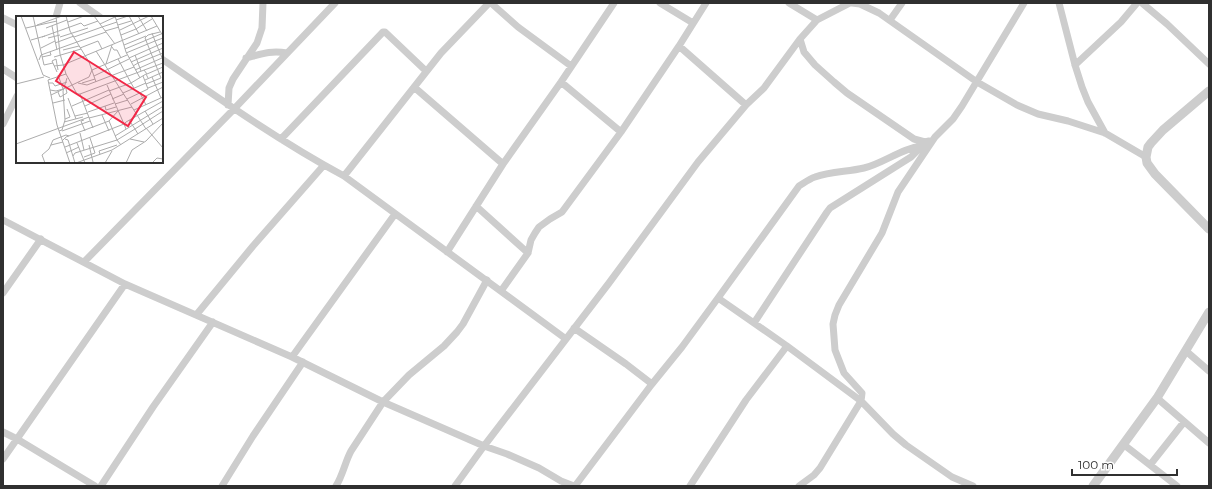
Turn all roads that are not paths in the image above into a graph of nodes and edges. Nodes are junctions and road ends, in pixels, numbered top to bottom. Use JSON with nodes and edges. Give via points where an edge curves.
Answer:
{"nodes":[{"id":1,"x":60,"y":3,"type":"edge"},
{"id":2,"x":80,"y":3,"type":"edge"},
{"id":3,"x":263,"y":3,"type":"edge"},
{"id":4,"x":335,"y":3,"type":"edge"},
{"id":5,"x":490,"y":3,"type":"edge"},
{"id":6,"x":614,"y":3,"type":"edge"},
{"id":7,"x":660,"y":3,"type":"edge"},
{"id":8,"x":706,"y":3,"type":"edge"},
{"id":9,"x":851,"y":3,"type":"edge"},
{"id":10,"x":902,"y":3,"type":"edge"},
{"id":11,"x":1024,"y":3,"type":"edge"},
{"id":12,"x":1059,"y":3,"type":"edge"},
{"id":13,"x":1137,"y":3,"type":"edge"},
{"id":14,"x":1142,"y":3,"type":"edge"},
{"id":15,"x":793,"y":4,"type":"edge"},
{"id":16,"x":56,"y":16,"type":"edge"},
{"id":17,"x":99,"y":16,"type":"edge"},
{"id":18,"x":3,"y":18,"type":"edge"},
{"id":19,"x":817,"y":20,"type":"junction"},
{"id":20,"x":890,"y":20,"type":"junction"},
{"id":21,"x":693,"y":23,"type":"junction"},
{"id":22,"x":16,"y":24,"type":"edge"},
{"id":23,"x":800,"y":39,"type":"junction"},
{"id":24,"x":679,"y":46,"type":"junction"},
{"id":25,"x":287,"y":53,"type":"junction"},
{"id":26,"x":246,"y":58,"type":"junction"},
{"id":27,"x":163,"y":60,"type":"edge"},
{"id":28,"x":1209,"y":64,"type":"edge"},
{"id":29,"x":1075,"y":65,"type":"junction"},
{"id":30,"x":571,"y":66,"type":"junction"},
{"id":31,"x":3,"y":69,"type":"edge"},
{"id":32,"x":426,"y":71,"type":"junction"},
{"id":33,"x":16,"y":77,"type":"edge"},
{"id":34,"x":561,"y":82,"type":"junction"},
{"id":35,"x":977,"y":82,"type":"junction"},
{"id":36,"x":414,"y":87,"type":"junction"},
{"id":37,"x":1209,"y":91,"type":"edge"},
{"id":38,"x":16,"y":98,"type":"edge"},
{"id":39,"x":746,"y":105,"type":"junction"},
{"id":40,"x":231,"y":107,"type":"junction"},
{"id":41,"x":3,"y":124,"type":"edge"},
{"id":42,"x":621,"y":132,"type":"junction"},
{"id":43,"x":1105,"y":133,"type":"junction"},
{"id":44,"x":936,"y":137,"type":"junction"},
{"id":45,"x":281,"y":138,"type":"junction"},
{"id":46,"x":924,"y":144,"type":"junction"},
{"id":47,"x":1146,"y":157,"type":"junction"},
{"id":48,"x":503,"y":164,"type":"junction"},
{"id":49,"x":324,"y":165,"type":"junction"},
{"id":50,"x":344,"y":176,"type":"junction"},
{"id":51,"x":476,"y":206,"type":"junction"},
{"id":52,"x":395,"y":214,"type":"junction"},
{"id":53,"x":3,"y":220,"type":"edge"},
{"id":54,"x":1209,"y":228,"type":"edge"},
{"id":55,"x":41,"y":239,"type":"junction"},
{"id":56,"x":448,"y":252,"type":"junction"},
{"id":57,"x":528,"y":253,"type":"junction"},
{"id":58,"x":84,"y":262,"type":"junction"},
{"id":59,"x":487,"y":280,"type":"junction"},
{"id":60,"x":125,"y":284,"type":"junction"},
{"id":61,"x":501,"y":291,"type":"junction"},
{"id":62,"x":3,"y":293,"type":"edge"},
{"id":63,"x":718,"y":298,"type":"junction"},
{"id":64,"x":1209,"y":312,"type":"edge"},
{"id":65,"x":197,"y":314,"type":"junction"},
{"id":66,"x":213,"y":322,"type":"junction"},
{"id":67,"x":754,"y":323,"type":"junction"},
{"id":68,"x":1206,"y":325,"type":"edge"},
{"id":69,"x":574,"y":328,"type":"junction"},
{"id":70,"x":566,"y":339,"type":"junction"},
{"id":71,"x":787,"y":346,"type":"junction"},
{"id":72,"x":1186,"y":351,"type":"junction"},
{"id":73,"x":292,"y":356,"type":"junction"},
{"id":74,"x":303,"y":362,"type":"junction"},
{"id":75,"x":1209,"y":371,"type":"edge"},
{"id":76,"x":652,"y":384,"type":"junction"},
{"id":77,"x":1157,"y":398,"type":"junction"},
{"id":78,"x":861,"y":401,"type":"junction"},
{"id":79,"x":383,"y":402,"type":"junction"},
{"id":80,"x":1184,"y":422,"type":"junction"},
{"id":81,"x":3,"y":432,"type":"edge"},
{"id":82,"x":17,"y":439,"type":"junction"},
{"id":83,"x":1123,"y":444,"type":"junction"},
{"id":84,"x":1209,"y":444,"type":"edge"},
{"id":85,"x":484,"y":446,"type":"junction"},
{"id":86,"x":3,"y":459,"type":"edge"},
{"id":87,"x":1150,"y":465,"type":"junction"},
{"id":88,"x":95,"y":486,"type":"edge"},
{"id":89,"x":101,"y":486,"type":"edge"},
{"id":90,"x":222,"y":486,"type":"edge"},
{"id":91,"x":336,"y":486,"type":"edge"},
{"id":92,"x":454,"y":486,"type":"edge"},
{"id":93,"x":575,"y":486,"type":"edge"},
{"id":94,"x":690,"y":486,"type":"edge"},
{"id":95,"x":799,"y":486,"type":"edge"},
{"id":96,"x":973,"y":486,"type":"edge"},
{"id":97,"x":1093,"y":486,"type":"edge"},
{"id":98,"x":1177,"y":486,"type":"edge"}],
"edges":[{"from":1,"to":16,"type":"street"},
{"from":2,"to":17,"type":"street"},
{"from":3,"to":26,"type":"street","via":[[262,28],[257,43]]},
{"from":4,"to":25,"type":"street"},
{"from":5,"to":30,"type":"street"},
{"from":5,"to":32,"type":"street"},
{"from":6,"to":30,"type":"street"},
{"from":7,"to":21,"type":"street"},
{"from":8,"to":21,"type":"street"},
{"from":9,"to":19,"type":"street"},
{"from":9,"to":20,"type":"street","via":[[870,8]]},
{"from":10,"to":20,"type":"street"},
{"from":11,"to":35,"type":"street"},
{"from":12,"to":29,"type":"street"},
{"from":13,"to":29,"type":"street","via":[[1121,22]]},
{"from":14,"to":28,"type":"street"},
{"from":15,"to":19,"type":"street"},
{"from":18,"to":22,"type":"street"},
{"from":19,"to":23,"type":"street"},
{"from":20,"to":35,"type":"street"},
{"from":21,"to":24,"type":"street"},
{"from":23,"to":39,"type":"street","via":[[764,88]]},
{"from":23,"to":46,"type":"street","via":[[804,52],[815,65],[847,93]]},
{"from":24,"to":39,"type":"street"},
{"from":24,"to":42,"type":"street"},
{"from":25,"to":26,"type":"street","via":[[269,51]]},
{"from":25,"to":40,"type":"street"},
{"from":26,"to":40,"type":"street","via":[[229,88]]},
{"from":27,"to":40,"type":"street"},
{"from":29,"to":43,"type":"street","via":[[1088,102]]},
{"from":30,"to":34,"type":"street"},
{"from":31,"to":33,"type":"street"},
{"from":32,"to":36,"type":"street"},
{"from":32,"to":45,"type":"street","via":[[383,32]]},
{"from":34,"to":42,"type":"street"},
{"from":34,"to":48,"type":"street"},
{"from":35,"to":43,"type":"street","via":[[1038,114]]},
{"from":35,"to":44,"type":"street","via":[[962,106]]},
{"from":36,"to":48,"type":"street"},
{"from":36,"to":50,"type":"street"},
{"from":37,"to":47,"type":"street","via":[[1162,130],[1148,147]]},
{"from":38,"to":41,"type":"street"},
{"from":39,"to":69,"type":"street","via":[[698,162]]},
{"from":40,"to":45,"type":"street"},
{"from":40,"to":58,"type":"street"},
{"from":42,"to":57,"type":"street","via":[[562,212],[534,233]]},
{"from":43,"to":47,"type":"street"},
{"from":44,"to":46,"type":"street"},
{"from":44,"to":78,"type":"street","via":[[898,192],[882,233],[835,315],[835,350],[844,373],[862,394]]},
{"from":45,"to":49,"type":"street"},
{"from":46,"to":63,"type":"street","via":[[863,168],[814,177],[799,186]]},
{"from":46,"to":67,"type":"street","via":[[911,157],[830,208]]},
{"from":47,"to":54,"type":"street","via":[[1155,174]]},
{"from":48,"to":51,"type":"street"},
{"from":49,"to":50,"type":"street"},
{"from":49,"to":65,"type":"street"},
{"from":50,"to":52,"type":"street"},
{"from":51,"to":56,"type":"street"},
{"from":51,"to":57,"type":"street"},
{"from":52,"to":56,"type":"street"},
{"from":52,"to":73,"type":"street"},
{"from":53,"to":55,"type":"street"},
{"from":55,"to":58,"type":"street"},
{"from":55,"to":62,"type":"street"},
{"from":56,"to":59,"type":"street"},
{"from":57,"to":61,"type":"street"},
{"from":58,"to":60,"type":"street"},
{"from":59,"to":61,"type":"street"},
{"from":59,"to":79,"type":"street","via":[[457,332]]},
{"from":60,"to":65,"type":"street"},
{"from":60,"to":82,"type":"street"},
{"from":61,"to":70,"type":"street"},
{"from":63,"to":67,"type":"street"},
{"from":63,"to":76,"type":"street"},
{"from":64,"to":68,"type":"street"},
{"from":65,"to":66,"type":"street"},
{"from":66,"to":73,"type":"street"},
{"from":66,"to":89,"type":"street"},
{"from":67,"to":71,"type":"street"},
{"from":68,"to":72,"type":"street"},
{"from":69,"to":70,"type":"street"},
{"from":69,"to":76,"type":"street"},
{"from":70,"to":85,"type":"street"},
{"from":71,"to":78,"type":"street"},
{"from":71,"to":94,"type":"street","via":[[746,400]]},
{"from":72,"to":75,"type":"street"},
{"from":72,"to":77,"type":"street"},
{"from":73,"to":74,"type":"street"},
{"from":74,"to":79,"type":"street"},
{"from":74,"to":90,"type":"street"},
{"from":76,"to":93,"type":"street"},
{"from":77,"to":80,"type":"street"},
{"from":77,"to":83,"type":"street"},
{"from":78,"to":95,"type":"street","via":[[817,472]]},
{"from":78,"to":96,"type":"street","via":[[906,445],[952,477]]},
{"from":79,"to":85,"type":"street"},
{"from":79,"to":91,"type":"street","via":[[351,451],[342,478]]},
{"from":80,"to":84,"type":"street"},
{"from":80,"to":87,"type":"street"},
{"from":81,"to":82,"type":"street"},
{"from":82,"to":86,"type":"street"},
{"from":82,"to":88,"type":"street"},
{"from":83,"to":87,"type":"street"},
{"from":83,"to":97,"type":"street"},
{"from":85,"to":92,"type":"street"},
{"from":85,"to":93,"type":"street"},
{"from":87,"to":98,"type":"street"}]}
